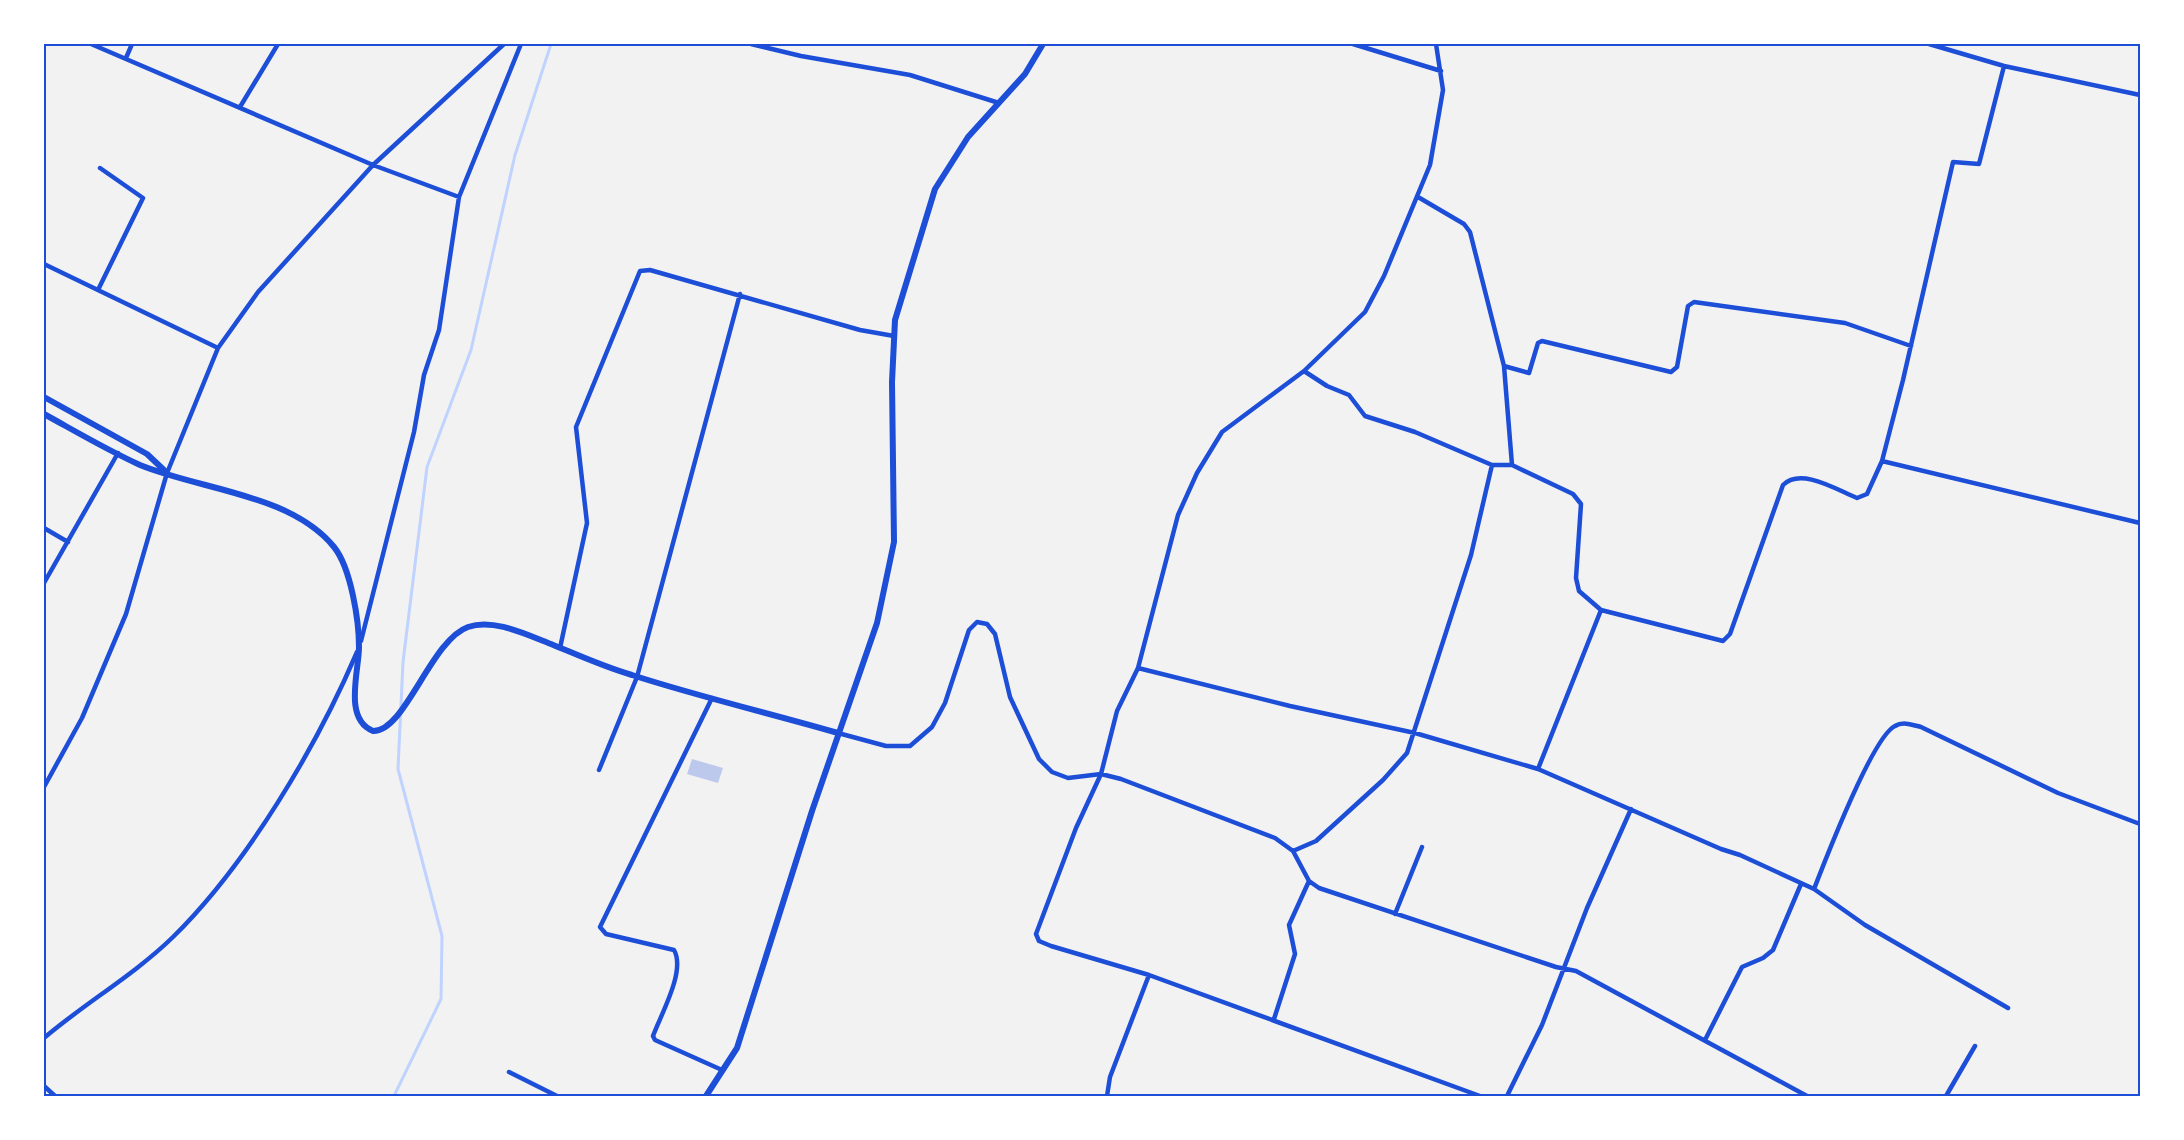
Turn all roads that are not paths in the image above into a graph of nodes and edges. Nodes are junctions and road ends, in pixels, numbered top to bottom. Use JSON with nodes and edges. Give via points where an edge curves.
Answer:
{"nodes":[{"id":1,"x":91,"y":44,"type":"edge"},
{"id":2,"x":132,"y":44,"type":"edge"},
{"id":3,"x":278,"y":44,"type":"edge"},
{"id":4,"x":504,"y":44,"type":"edge"},
{"id":5,"x":521,"y":44,"type":"edge"},
{"id":6,"x":751,"y":44,"type":"edge"},
{"id":7,"x":1043,"y":44,"type":"edge"},
{"id":8,"x":1353,"y":44,"type":"edge"},
{"id":9,"x":1436,"y":44,"type":"edge"},
{"id":10,"x":1929,"y":44,"type":"edge"},
{"id":11,"x":126,"y":58,"type":"junction"},
{"id":12,"x":2004,"y":66,"type":"junction"},
{"id":13,"x":1441,"y":71,"type":"junction"},
{"id":14,"x":2140,"y":95,"type":"edge"},
{"id":15,"x":999,"y":103,"type":"junction"},
{"id":16,"x":240,"y":107,"type":"junction"},
{"id":17,"x":373,"y":165,"type":"junction"},
{"id":18,"x":100,"y":168,"type":"dead end"},
{"id":19,"x":459,"y":197,"type":"junction"},
{"id":20,"x":1418,"y":197,"type":"junction"},
{"id":21,"x":44,"y":264,"type":"edge"},
{"id":22,"x":98,"y":290,"type":"junction"},
{"id":23,"x":740,"y":294,"type":"junction"},
{"id":24,"x":894,"y":336,"type":"junction"},
{"id":25,"x":1911,"y":346,"type":"junction"},
{"id":26,"x":218,"y":348,"type":"junction"},
{"id":27,"x":1504,"y":366,"type":"junction"},
{"id":28,"x":1304,"y":371,"type":"junction"},
{"id":29,"x":44,"y":397,"type":"edge"},
{"id":30,"x":44,"y":414,"type":"edge"},
{"id":31,"x":118,"y":453,"type":"junction"},
{"id":32,"x":1882,"y":461,"type":"junction"},
{"id":33,"x":1492,"y":465,"type":"junction"},
{"id":34,"x":1512,"y":465,"type":"junction"},
{"id":35,"x":167,"y":473,"type":"junction"},
{"id":36,"x":2140,"y":522,"type":"edge"},
{"id":37,"x":44,"y":528,"type":"edge"},
{"id":38,"x":68,"y":542,"type":"junction"},
{"id":39,"x":44,"y":583,"type":"edge"},
{"id":40,"x":1601,"y":610,"type":"junction"},
{"id":41,"x":359,"y":647,"type":"junction"},
{"id":42,"x":560,"y":648,"type":"junction"},
{"id":43,"x":1138,"y":668,"type":"junction"},
{"id":44,"x":637,"y":677,"type":"junction"},
{"id":45,"x":712,"y":698,"type":"junction"},
{"id":46,"x":838,"y":733,"type":"junction"},
{"id":47,"x":1414,"y":733,"type":"junction"},
{"id":48,"x":1538,"y":769,"type":"junction"},
{"id":49,"x":599,"y":770,"type":"dead end"},
{"id":50,"x":1101,"y":774,"type":"junction"},
{"id":51,"x":44,"y":787,"type":"edge"},
{"id":52,"x":1631,"y":809,"type":"junction"},
{"id":53,"x":2140,"y":824,"type":"edge"},
{"id":54,"x":1422,"y":847,"type":"dead end"},
{"id":55,"x":1293,"y":851,"type":"junction"},
{"id":56,"x":1309,"y":881,"type":"junction"},
{"id":57,"x":1801,"y":884,"type":"junction"},
{"id":58,"x":1814,"y":890,"type":"junction"},
{"id":59,"x":1395,"y":914,"type":"junction"},
{"id":60,"x":1562,"y":968,"type":"junction"},
{"id":61,"x":1149,"y":975,"type":"junction"},
{"id":62,"x":2008,"y":1008,"type":"dead end"},
{"id":63,"x":1274,"y":1019,"type":"junction"},
{"id":64,"x":44,"y":1038,"type":"edge"},
{"id":65,"x":1705,"y":1040,"type":"junction"},
{"id":66,"x":1975,"y":1046,"type":"dead end"},
{"id":67,"x":722,"y":1070,"type":"junction"},
{"id":68,"x":509,"y":1072,"type":"dead end"},
{"id":69,"x":44,"y":1086,"type":"edge"},
{"id":70,"x":56,"y":1096,"type":"edge"},
{"id":71,"x":557,"y":1096,"type":"edge"},
{"id":72,"x":706,"y":1096,"type":"edge"},
{"id":73,"x":1107,"y":1096,"type":"edge"},
{"id":74,"x":1480,"y":1096,"type":"edge"},
{"id":75,"x":1507,"y":1096,"type":"edge"},
{"id":76,"x":1807,"y":1096,"type":"edge"},
{"id":77,"x":1946,"y":1096,"type":"edge"}],
"edges":[{"from":1,"to":11,"type":"street"},
{"from":2,"to":11,"type":"street"},
{"from":3,"to":16,"type":"street"},
{"from":4,"to":17,"type":"street"},
{"from":5,"to":19,"type":"street"},
{"from":6,"to":15,"type":"street","via":[[910,75]]},
{"from":7,"to":15,"type":"main road","via":[[1025,75]]},
{"from":8,"to":13,"type":"street"},
{"from":9,"to":13,"type":"street"},
{"from":10,"to":12,"type":"street"},
{"from":11,"to":16,"type":"street"},
{"from":12,"to":14,"type":"street"},
{"from":12,"to":25,"type":"street","via":[[1979,164],[1953,162]]},
{"from":13,"to":20,"type":"street","via":[[1441,112],[1430,165]]},
{"from":15,"to":24,"type":"main road","via":[[968,137],[935,189],[895,320]]},
{"from":16,"to":17,"type":"street"},
{"from":17,"to":19,"type":"street"},
{"from":17,"to":26,"type":"street","via":[[258,292]]},
{"from":18,"to":22,"type":"street","via":[[143,198]]},
{"from":19,"to":41,"type":"street","via":[[439,330],[424,375],[414,432]]},
{"from":20,"to":27,"type":"street","via":[[1464,224],[1470,232]]},
{"from":20,"to":28,"type":"street","via":[[1365,312]]},
{"from":21,"to":22,"type":"street"},
{"from":22,"to":26,"type":"street"},
{"from":23,"to":24,"type":"street","via":[[860,330]]},
{"from":23,"to":42,"type":"street","via":[[650,270],[637,274],[576,427],[587,523]]},
{"from":23,"to":44,"type":"street"},
{"from":24,"to":46,"type":"main road","via":[[894,542],[877,623]]},
{"from":25,"to":27,"type":"street","via":[[1845,323],[1694,302],[1688,306],[1677,367],[1671,372],[1542,341],[1537,345],[1529,373]]},
{"from":25,"to":32,"type":"street"},
{"from":26,"to":35,"type":"street"},
{"from":27,"to":34,"type":"street"},
{"from":28,"to":33,"type":"street","via":[[1348,395],[1365,416],[1415,432]]},
{"from":28,"to":43,"type":"street","via":[[1222,432],[1197,473],[1178,515]]},
{"from":29,"to":35,"type":"main road","via":[[147,454]]},
{"from":30,"to":31,"type":"main road"},
{"from":31,"to":35,"type":"main road"},
{"from":31,"to":38,"type":"street"},
{"from":32,"to":36,"type":"street"},
{"from":32,"to":40,"type":"street","via":[[1867,494],[1860,499],[1804,477],[1792,478],[1783,485],[1730,634],[1723,640]]},
{"from":33,"to":34,"type":"street"},
{"from":33,"to":47,"type":"street","via":[[1472,555]]},
{"from":34,"to":40,"type":"street","via":[[1577,497],[1582,509],[1576,584]]},
{"from":35,"to":41,"type":"main road","via":[[279,509],[320,531],[336,549],[349,578]]},
{"from":35,"to":51,"type":"street","via":[[126,614],[82,718]]},
{"from":37,"to":38,"type":"street"},
{"from":38,"to":39,"type":"street"},
{"from":40,"to":48,"type":"street"},
{"from":41,"to":42,"type":"main road","via":[[357,713],[368,729],[379,731],[397,716],[447,641],[461,630],[495,626]]},
{"from":41,"to":64,"type":"street","via":[[334,705],[258,832],[215,891],[172,938]]},
{"from":42,"to":44,"type":"main road"},
{"from":43,"to":47,"type":"street"},
{"from":43,"to":50,"type":"street","via":[[1117,711]]},
{"from":44,"to":45,"type":"main road"},
{"from":44,"to":49,"type":"street"},
{"from":45,"to":46,"type":"main road"},
{"from":45,"to":67,"type":"street","via":[[600,927],[606,934],[674,950],[678,956],[677,975],[653,1035],[655,1040]]},
{"from":46,"to":50,"type":"street","via":[[885,746],[910,746],[932,727],[945,703],[969,630],[977,622],[987,624],[995,634],[1010,697],[1039,759],[1052,772],[1068,778]]},
{"from":46,"to":67,"type":"main road","via":[[736,1048]]},
{"from":47,"to":48,"type":"street"},
{"from":47,"to":55,"type":"street","via":[[1407,753],[1383,780],[1316,841]]},
{"from":48,"to":52,"type":"street"},
{"from":50,"to":55,"type":"street","via":[[1275,838]]},
{"from":50,"to":61,"type":"street","via":[[1036,934],[1039,941],[1051,946]]},
{"from":52,"to":57,"type":"street"},
{"from":52,"to":60,"type":"street"},
{"from":53,"to":58,"type":"street","via":[[2058,793],[1921,727],[1895,725],[1874,753]]},
{"from":54,"to":59,"type":"street"},
{"from":55,"to":56,"type":"street"},
{"from":56,"to":59,"type":"street"},
{"from":56,"to":63,"type":"street","via":[[1288,925],[1295,954]]},
{"from":57,"to":58,"type":"street"},
{"from":57,"to":65,"type":"street","via":[[1773,950],[1742,968]]},
{"from":58,"to":62,"type":"street","via":[[1865,925]]},
{"from":59,"to":60,"type":"street"},
{"from":60,"to":65,"type":"street","via":[[1576,971]]},
{"from":60,"to":75,"type":"street","via":[[1542,1025]]},
{"from":61,"to":63,"type":"street"},
{"from":61,"to":73,"type":"street","via":[[1110,1077]]},
{"from":63,"to":74,"type":"street","via":[[1340,1047]]},
{"from":65,"to":76,"type":"street"},
{"from":66,"to":77,"type":"street"},
{"from":67,"to":72,"type":"main road"},
{"from":68,"to":71,"type":"street"},
{"from":69,"to":70,"type":"street"}]}
